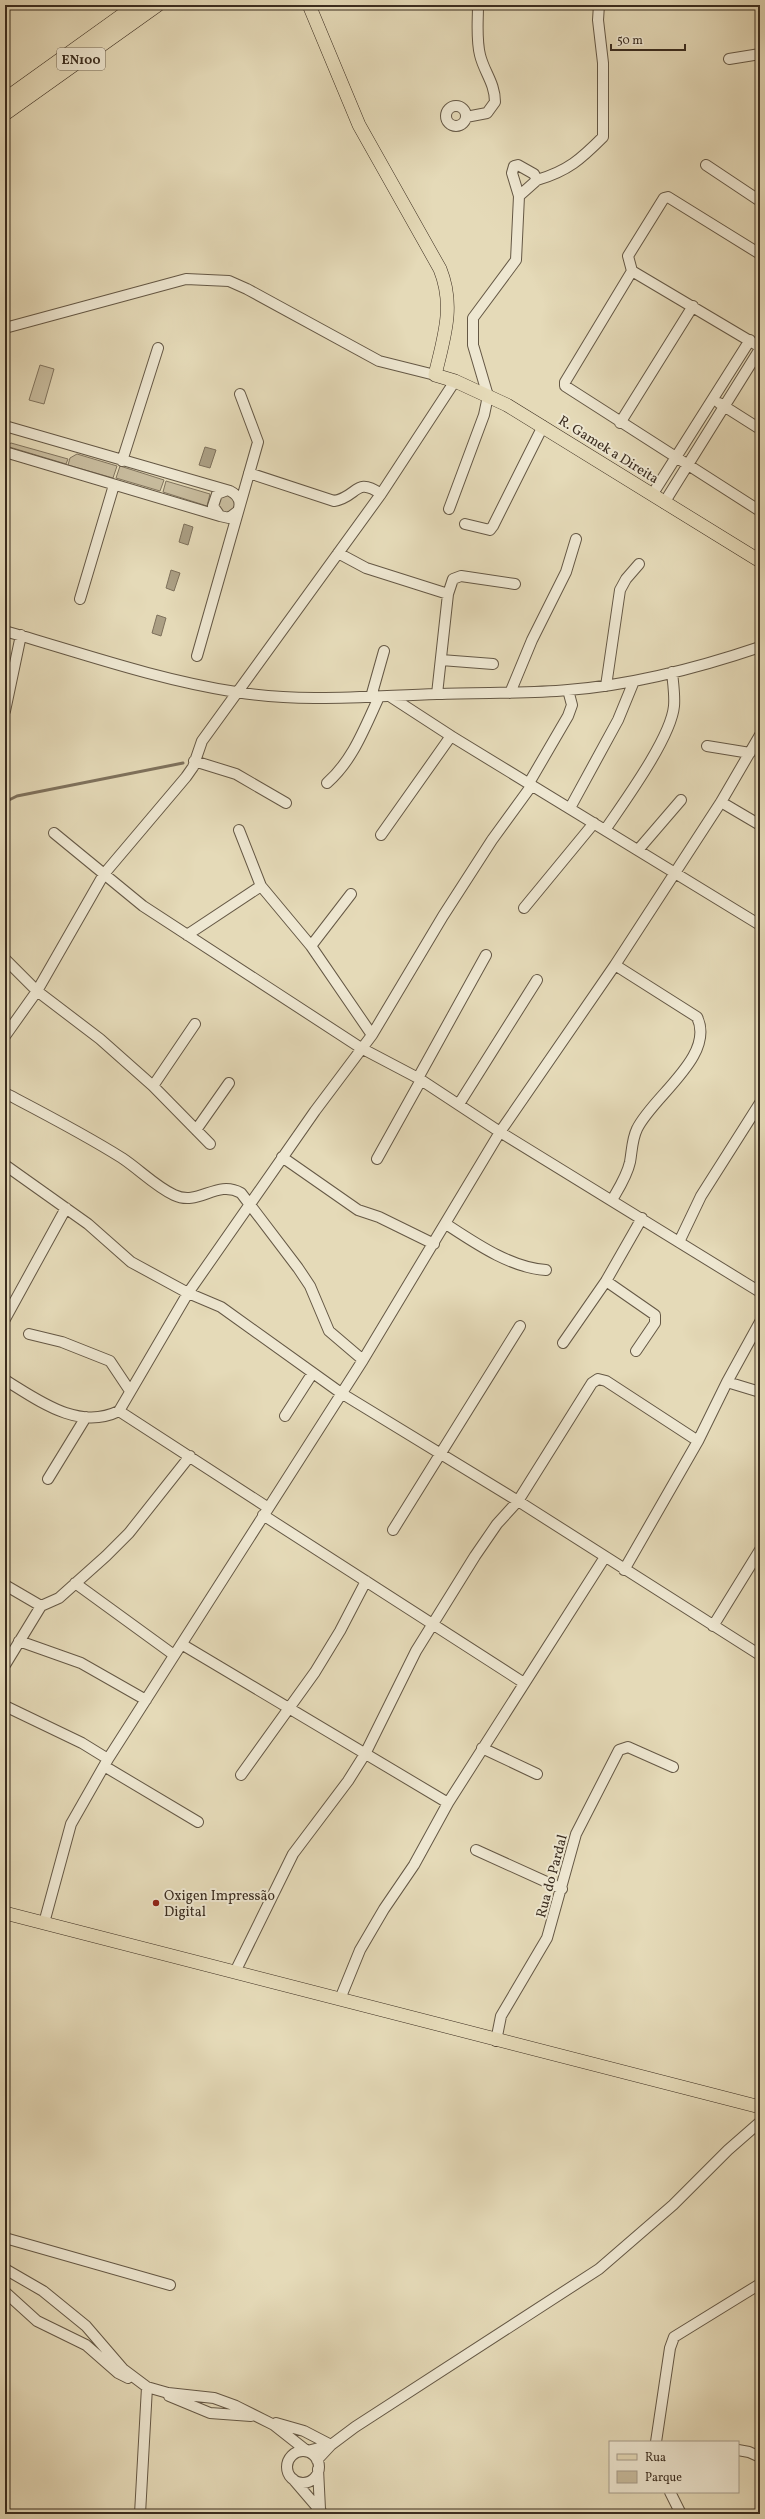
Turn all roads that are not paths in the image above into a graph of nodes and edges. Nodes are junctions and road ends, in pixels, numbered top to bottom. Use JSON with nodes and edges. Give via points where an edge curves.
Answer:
{"nodes":[{"id":1,"x":136,"y":5,"type":"edge"},
{"id":2,"x":158,"y":5,"type":"edge"},
{"id":3,"x":309,"y":5,"type":"edge"},
{"id":4,"x":478,"y":5,"type":"edge"},
{"id":5,"x":599,"y":5,"type":"edge"},
{"id":6,"x":760,"y":54,"type":"edge"},
{"id":7,"x":728,"y":59,"type":"dead end"},
{"id":8,"x":5,"y":99,"type":"edge"},
{"id":9,"x":5,"y":114,"type":"edge"},
{"id":10,"x":466,"y":117,"type":"dead end"},
{"id":11,"x":706,"y":165,"type":"dead end"},
{"id":12,"x":537,"y":180,"type":"junction"},
{"id":13,"x":519,"y":196,"type":"junction"},
{"id":14,"x":760,"y":201,"type":"edge"},
{"id":15,"x":760,"y":254,"type":"edge"},
{"id":16,"x":632,"y":271,"type":"junction"},
{"id":17,"x":693,"y":306,"type":"junction"},
{"id":18,"x":5,"y":328,"type":"edge"},
{"id":19,"x":750,"y":340,"type":"junction"},
{"id":20,"x":158,"y":348,"type":"dead end"},
{"id":21,"x":760,"y":348,"type":"edge"},
{"id":22,"x":435,"y":375,"type":"junction"},
{"id":23,"x":455,"y":381,"type":"junction"},
{"id":24,"x":240,"y":394,"type":"dead end"},
{"id":25,"x":488,"y":396,"type":"junction"},
{"id":26,"x":713,"y":399,"type":"junction"},
{"id":27,"x":725,"y":407,"type":"junction"},
{"id":28,"x":620,"y":423,"type":"junction"},
{"id":29,"x":5,"y":426,"type":"edge"},
{"id":30,"x":543,"y":426,"type":"junction"},
{"id":31,"x":760,"y":429,"type":"edge"},
{"id":32,"x":5,"y":452,"type":"edge"},
{"id":33,"x":676,"y":458,"type":"junction"},
{"id":34,"x":122,"y":461,"type":"junction"},
{"id":35,"x":688,"y":466,"type":"junction"},
{"id":36,"x":249,"y":473,"type":"junction"},
{"id":37,"x":114,"y":485,"type":"junction"},
{"id":38,"x":246,"y":485,"type":"junction"},
{"id":39,"x":228,"y":491,"type":"junction"},
{"id":40,"x":381,"y":494,"type":"junction"},
{"id":41,"x":652,"y":495,"type":"junction"},
{"id":42,"x":664,"y":503,"type":"junction"},
{"id":43,"x":240,"y":508,"type":"junction"},
{"id":44,"x":449,"y":509,"type":"dead end"},
{"id":45,"x":760,"y":511,"type":"edge"},
{"id":46,"x":223,"y":517,"type":"junction"},
{"id":47,"x":465,"y":524,"type":"dead end"},
{"id":48,"x":232,"y":531,"type":"junction"},
{"id":49,"x":576,"y":539,"type":"dead end"},
{"id":50,"x":338,"y":553,"type":"junction"},
{"id":51,"x":760,"y":561,"type":"edge"},
{"id":52,"x":639,"y":564,"type":"dead end"},
{"id":53,"x":515,"y":584,"type":"dead end"},
{"id":54,"x":448,"y":594,"type":"junction"},
{"id":55,"x":80,"y":599,"type":"dead end"},
{"id":56,"x":5,"y":631,"type":"edge"},
{"id":57,"x":21,"y":636,"type":"junction"},
{"id":58,"x":760,"y":647,"type":"edge"},
{"id":59,"x":384,"y":651,"type":"dead end"},
{"id":60,"x":197,"y":656,"type":"dead end"},
{"id":61,"x":441,"y":660,"type":"junction"},
{"id":62,"x":493,"y":664,"type":"dead end"},
{"id":63,"x":672,"y":672,"type":"junction"},
{"id":64,"x":634,"y":681,"type":"junction"},
{"id":65,"x":606,"y":686,"type":"junction"},
{"id":66,"x":568,"y":690,"type":"junction"},
{"id":67,"x":238,"y":692,"type":"junction"},
{"id":68,"x":510,"y":693,"type":"junction"},
{"id":69,"x":437,"y":694,"type":"junction"},
{"id":70,"x":375,"y":697,"type":"junction"},
{"id":71,"x":391,"y":697,"type":"junction"},
{"id":72,"x":5,"y":711,"type":"edge"},
{"id":73,"x":760,"y":735,"type":"edge"},
{"id":74,"x":451,"y":736,"type":"junction"},
{"id":75,"x":707,"y":746,"type":"dead end"},
{"id":76,"x":750,"y":753,"type":"junction"},
{"id":77,"x":194,"y":761,"type":"junction"},
{"id":78,"x":327,"y":783,"type":"dead end"},
{"id":79,"x":531,"y":784,"type":"junction"},
{"id":80,"x":681,"y":800,"type":"dead end"},
{"id":81,"x":286,"y":802,"type":"dead end"},
{"id":82,"x":721,"y":802,"type":"junction"},
{"id":83,"x":570,"y":808,"type":"junction"},
{"id":84,"x":594,"y":823,"type":"junction"},
{"id":85,"x":760,"y":825,"type":"edge"},
{"id":86,"x":240,"y":830,"type":"dead end"},
{"id":87,"x":605,"y":830,"type":"junction"},
{"id":88,"x":54,"y":833,"type":"dead end"},
{"id":89,"x":381,"y":835,"type":"dead end"},
{"id":90,"x":638,"y":850,"type":"junction"},
{"id":91,"x":674,"y":873,"type":"junction"},
{"id":92,"x":104,"y":874,"type":"junction"},
{"id":93,"x":261,"y":886,"type":"junction"},
{"id":94,"x":351,"y":894,"type":"dead end"},
{"id":95,"x":524,"y":908,"type":"dead end"},
{"id":96,"x":760,"y":925,"type":"edge"},
{"id":97,"x":187,"y":935,"type":"junction"},
{"id":98,"x":312,"y":946,"type":"junction"},
{"id":99,"x":486,"y":955,"type":"dead end"},
{"id":100,"x":5,"y":959,"type":"edge"},
{"id":101,"x":615,"y":965,"type":"junction"},
{"id":102,"x":537,"y":980,"type":"dead end"},
{"id":103,"x":37,"y":991,"type":"junction"},
{"id":104,"x":195,"y":1024,"type":"dead end"},
{"id":105,"x":372,"y":1035,"type":"junction"},
{"id":106,"x":5,"y":1036,"type":"edge"},
{"id":107,"x":361,"y":1048,"type":"junction"},
{"id":108,"x":419,"y":1079,"type":"junction"},
{"id":109,"x":229,"y":1083,"type":"dead end"},
{"id":110,"x":152,"y":1086,"type":"junction"},
{"id":111,"x":5,"y":1092,"type":"edge"},
{"id":112,"x":760,"y":1103,"type":"edge"},
{"id":113,"x":459,"y":1104,"type":"junction"},
{"id":114,"x":196,"y":1130,"type":"junction"},
{"id":115,"x":500,"y":1132,"type":"junction"},
{"id":116,"x":210,"y":1144,"type":"dead end"},
{"id":117,"x":282,"y":1158,"type":"junction"},
{"id":118,"x":377,"y":1159,"type":"dead end"},
{"id":119,"x":5,"y":1165,"type":"edge"},
{"id":120,"x":612,"y":1200,"type":"junction"},
{"id":121,"x":250,"y":1205,"type":"junction"},
{"id":122,"x":66,"y":1208,"type":"junction"},
{"id":123,"x":642,"y":1218,"type":"junction"},
{"id":124,"x":446,"y":1224,"type":"junction"},
{"id":125,"x":679,"y":1242,"type":"junction"},
{"id":126,"x":434,"y":1244,"type":"junction"},
{"id":127,"x":546,"y":1270,"type":"dead end"},
{"id":128,"x":606,"y":1281,"type":"junction"},
{"id":129,"x":760,"y":1292,"type":"edge"},
{"id":130,"x":188,"y":1293,"type":"junction"},
{"id":131,"x":5,"y":1319,"type":"edge"},
{"id":132,"x":760,"y":1322,"type":"edge"},
{"id":133,"x":520,"y":1326,"type":"dead end"},
{"id":134,"x":29,"y":1334,"type":"dead end"},
{"id":135,"x":563,"y":1343,"type":"dead end"},
{"id":136,"x":636,"y":1351,"type":"dead end"},
{"id":137,"x":363,"y":1360,"type":"junction"},
{"id":138,"x":312,"y":1374,"type":"junction"},
{"id":139,"x":5,"y":1380,"type":"edge"},
{"id":140,"x":727,"y":1382,"type":"junction"},
{"id":141,"x":130,"y":1391,"type":"junction"},
{"id":142,"x":760,"y":1392,"type":"edge"},
{"id":143,"x":341,"y":1394,"type":"junction"},
{"id":144,"x":118,"y":1411,"type":"junction"},
{"id":145,"x":86,"y":1416,"type":"junction"},
{"id":146,"x":285,"y":1416,"type":"dead end"},
{"id":147,"x":698,"y":1441,"type":"junction"},
{"id":148,"x":441,"y":1454,"type":"junction"},
{"id":149,"x":190,"y":1456,"type":"junction"},
{"id":150,"x":48,"y":1479,"type":"dead end"},
{"id":151,"x":518,"y":1501,"type":"junction"},
{"id":152,"x":265,"y":1511,"type":"junction"},
{"id":153,"x":393,"y":1530,"type":"dead end"},
{"id":154,"x":760,"y":1550,"type":"edge"},
{"id":155,"x":605,"y":1557,"type":"junction"},
{"id":156,"x":624,"y":1570,"type":"junction"},
{"id":157,"x":366,"y":1581,"type":"junction"},
{"id":158,"x":75,"y":1583,"type":"junction"},
{"id":159,"x":5,"y":1585,"type":"edge"},
{"id":160,"x":41,"y":1606,"type":"junction"},
{"id":161,"x":432,"y":1626,"type":"junction"},
{"id":162,"x":713,"y":1626,"type":"junction"},
{"id":163,"x":19,"y":1641,"type":"junction"},
{"id":164,"x":183,"y":1644,"type":"junction"},
{"id":165,"x":174,"y":1655,"type":"junction"},
{"id":166,"x":760,"y":1655,"type":"edge"},
{"id":167,"x":5,"y":1665,"type":"edge"},
{"id":168,"x":524,"y":1683,"type":"junction"},
{"id":169,"x":146,"y":1700,"type":"junction"},
{"id":170,"x":5,"y":1706,"type":"edge"},
{"id":171,"x":290,"y":1709,"type":"junction"},
{"id":172,"x":482,"y":1748,"type":"junction"},
{"id":173,"x":365,"y":1754,"type":"junction"},
{"id":174,"x":106,"y":1762,"type":"junction"},
{"id":175,"x":673,"y":1767,"type":"dead end"},
{"id":176,"x":537,"y":1774,"type":"dead end"},
{"id":177,"x":241,"y":1775,"type":"dead end"},
{"id":178,"x":448,"y":1803,"type":"junction"},
{"id":179,"x":198,"y":1822,"type":"dead end"},
{"id":180,"x":476,"y":1850,"type":"dead end"},
{"id":181,"x":562,"y":1888,"type":"junction"},
{"id":182,"x":5,"y":1913,"type":"edge"},
{"id":183,"x":44,"y":1924,"type":"junction"},
{"id":184,"x":235,"y":1972,"type":"junction"},
{"id":185,"x":340,"y":1999,"type":"junction"},
{"id":186,"x":496,"y":2040,"type":"junction"},
{"id":187,"x":760,"y":2108,"type":"edge"},
{"id":188,"x":760,"y":2122,"type":"edge"},
{"id":189,"x":5,"y":2238,"type":"edge"},
{"id":190,"x":5,"y":2269,"type":"edge"},
{"id":191,"x":760,"y":2284,"type":"edge"},
{"id":192,"x":170,"y":2286,"type":"dead end"},
{"id":193,"x":5,"y":2292,"type":"edge"},
{"id":194,"x":147,"y":2386,"type":"junction"},
{"id":195,"x":258,"y":2417,"type":"junction"},
{"id":196,"x":656,"y":2441,"type":"edge"},
{"id":197,"x":332,"y":2444,"type":"junction"},
{"id":198,"x":739,"y":2450,"type":"edge"},
{"id":199,"x":307,"y":2451,"type":"junction"},
{"id":200,"x":760,"y":2458,"type":"edge"},
{"id":201,"x":318,"y":2464,"type":"junction"},
{"id":202,"x":292,"y":2478,"type":"junction"},
{"id":203,"x":670,"y":2493,"type":"edge"},
{"id":204,"x":321,"y":2511,"type":"edge"},
{"id":205,"x":140,"y":2514,"type":"edge"},
{"id":206,"x":681,"y":2514,"type":"edge"}],
"edges":[{"from":1,"to":8,"type":"main road","number":"EN100"},
{"from":2,"to":9,"type":"main road","number":"EN100"},
{"from":3,"to":22,"type":"main road","via":[[359,125],[446,283],[449,298],[446,328]]},
{"from":4,"to":10,"type":"street","via":[[477,41],[485,69],[492,80],[495,102],[487,113]]},
{"from":5,"to":12,"type":"street","via":[[598,20],[603,63],[603,137],[578,162],[556,174]]},
{"from":6,"to":7,"type":"street"},
{"from":11,"to":14,"type":"street"},
{"from":12,"to":13,"type":"street"},
{"from":12,"to":13,"type":"street","via":[[524,166],[514,166],[512,173]]},
{"from":13,"to":25,"type":"street","via":[[516,260],[477,311],[471,326],[473,345]]},
{"from":15,"to":16,"type":"street","via":[[666,197],[630,251]]},
{"from":16,"to":17,"type":"street"},
{"from":16,"to":28,"type":"street","via":[[564,382],[566,388]]},
{"from":17,"to":19,"type":"street"},
{"from":17,"to":28,"type":"street"},
{"from":18,"to":22,"type":"street","via":[[186,279],[229,281],[247,288],[379,361]]},
{"from":19,"to":21,"type":"street"},
{"from":19,"to":26,"type":"street"},
{"from":20,"to":34,"type":"street"},
{"from":21,"to":27,"type":"street"},
{"from":22,"to":23,"type":"main road","name":"R. Gamek a Direita"},
{"from":23,"to":25,"type":"main road","name":"R. Gamek a Direita"},
{"from":23,"to":40,"type":"street"},
{"from":24,"to":36,"type":"street","via":[[258,436]]},
{"from":25,"to":30,"type":"main road","name":"R. Gamek a Direita"},
{"from":25,"to":44,"type":"street","via":[[484,415]]},
{"from":26,"to":27,"type":"street"},
{"from":26,"to":33,"type":"street"},
{"from":27,"to":31,"type":"street"},
{"from":27,"to":35,"type":"street"},
{"from":28,"to":33,"type":"street"},
{"from":29,"to":34,"type":"street"},
{"from":30,"to":41,"type":"main road","name":"R. Gamek a Direita"},
{"from":30,"to":47,"type":"street","via":[[490,530]]},
{"from":32,"to":37,"type":"street"},
{"from":33,"to":35,"type":"street"},
{"from":33,"to":41,"type":"street"},
{"from":34,"to":39,"type":"street"},
{"from":35,"to":42,"type":"street"},
{"from":35,"to":45,"type":"street"},
{"from":36,"to":38,"type":"street"},
{"from":36,"to":40,"type":"street","via":[[334,501],[347,498],[358,487],[363,486],[369,486]]},
{"from":37,"to":46,"type":"street"},
{"from":37,"to":55,"type":"street"},
{"from":38,"to":39,"type":"street","via":[[237,491]]},
{"from":38,"to":43,"type":"street"},
{"from":39,"to":43,"type":"street","via":[[239,500]]},
{"from":39,"to":46,"type":"street","via":[[217,494],[213,502],[214,510]]},
{"from":40,"to":50,"type":"street"},
{"from":41,"to":42,"type":"main road","name":"R. Gamek a Direita"},
{"from":42,"to":51,"type":"main road","name":"R. Gamek a Direita"},
{"from":43,"to":46,"type":"street","via":[[232,516]]},
{"from":43,"to":48,"type":"street"},
{"from":46,"to":48,"type":"street","via":[[232,525]]},
{"from":48,"to":60,"type":"street"},
{"from":49,"to":68,"type":"street","via":[[566,572],[532,640]]},
{"from":50,"to":54,"type":"street","via":[[366,568]]},
{"from":50,"to":67,"type":"street"},
{"from":52,"to":65,"type":"street","via":[[620,590]]},
{"from":53,"to":54,"type":"street","via":[[456,577],[450,583]]},
{"from":54,"to":61,"type":"street"},
{"from":56,"to":57,"type":"street"},
{"from":57,"to":67,"type":"street","via":[[161,675]]},
{"from":57,"to":72,"type":"street"},
{"from":58,"to":63,"type":"street"},
{"from":59,"to":70,"type":"street"},
{"from":61,"to":62,"type":"street"},
{"from":61,"to":69,"type":"street"},
{"from":63,"to":64,"type":"street"},
{"from":63,"to":87,"type":"street","via":[[674,707],[666,732]]},
{"from":64,"to":65,"type":"street"},
{"from":64,"to":83,"type":"street","via":[[618,720]]},
{"from":65,"to":66,"type":"street"},
{"from":66,"to":68,"type":"street"},
{"from":66,"to":79,"type":"street","via":[[572,705],[568,716]]},
{"from":67,"to":70,"type":"street","via":[[316,698]]},
{"from":67,"to":77,"type":"street","via":[[202,741]]},
{"from":68,"to":69,"type":"street"},
{"from":69,"to":71,"type":"street"},
{"from":70,"to":71,"type":"street"},
{"from":70,"to":78,"type":"street","via":[[352,755]]},
{"from":71,"to":74,"type":"street"},
{"from":73,"to":76,"type":"street"},
{"from":74,"to":79,"type":"street"},
{"from":74,"to":89,"type":"street"},
{"from":75,"to":76,"type":"street"},
{"from":76,"to":82,"type":"street"},
{"from":77,"to":81,"type":"street","via":[[236,774]]},
{"from":77,"to":92,"type":"street","via":[[193,767],[176,791]]},
{"from":79,"to":83,"type":"street"},
{"from":79,"to":105,"type":"street","via":[[447,910]]},
{"from":80,"to":90,"type":"street"},
{"from":82,"to":85,"type":"street"},
{"from":82,"to":91,"type":"street"},
{"from":83,"to":84,"type":"street"},
{"from":84,"to":87,"type":"street"},
{"from":84,"to":95,"type":"street"},
{"from":86,"to":93,"type":"street"},
{"from":87,"to":90,"type":"street"},
{"from":88,"to":92,"type":"street"},
{"from":90,"to":91,"type":"street"},
{"from":91,"to":96,"type":"street"},
{"from":91,"to":101,"type":"street"},
{"from":92,"to":97,"type":"street","via":[[143,906]]},
{"from":92,"to":103,"type":"street"},
{"from":93,"to":97,"type":"street"},
{"from":93,"to":98,"type":"street"},
{"from":94,"to":98,"type":"street"},
{"from":97,"to":107,"type":"street"},
{"from":98,"to":105,"type":"street"},
{"from":99,"to":108,"type":"street"},
{"from":100,"to":103,"type":"street"},
{"from":101,"to":115,"type":"street"},
{"from":101,"to":120,"type":"street","via":[[697,1017],[701,1038],[690,1061],[636,1129],[626,1175]]},
{"from":102,"to":113,"type":"street"},
{"from":103,"to":106,"type":"street"},
{"from":103,"to":110,"type":"street","via":[[100,1039]]},
{"from":104,"to":110,"type":"street"},
{"from":105,"to":107,"type":"street"},
{"from":107,"to":108,"type":"street"},
{"from":107,"to":117,"type":"street"},
{"from":108,"to":113,"type":"street"},
{"from":108,"to":118,"type":"street"},
{"from":109,"to":114,"type":"street"},
{"from":110,"to":114,"type":"street"},
{"from":111,"to":121,"type":"street","via":[[89,1138],[175,1196],[193,1197],[224,1187],[241,1193]]},
{"from":112,"to":125,"type":"street","via":[[701,1196]]},
{"from":113,"to":115,"type":"street"},
{"from":114,"to":116,"type":"street"},
{"from":115,"to":120,"type":"street"},
{"from":115,"to":124,"type":"street"},
{"from":117,"to":121,"type":"street"},
{"from":117,"to":126,"type":"street","via":[[346,1203]]},
{"from":119,"to":122,"type":"street"},
{"from":120,"to":123,"type":"street"},
{"from":121,"to":130,"type":"street"},
{"from":121,"to":137,"type":"street","via":[[310,1286],[329,1331]]},
{"from":122,"to":130,"type":"street","via":[[131,1262]]},
{"from":122,"to":131,"type":"street"},
{"from":123,"to":125,"type":"street"},
{"from":123,"to":128,"type":"street"},
{"from":124,"to":126,"type":"street"},
{"from":124,"to":127,"type":"street","via":[[508,1259],[533,1269]]},
{"from":125,"to":129,"type":"street"},
{"from":126,"to":137,"type":"street"},
{"from":128,"to":135,"type":"street"},
{"from":128,"to":136,"type":"street","via":[[655,1314],[655,1323]]},
{"from":130,"to":138,"type":"street","via":[[221,1307]]},
{"from":130,"to":141,"type":"street"},
{"from":132,"to":140,"type":"street"},
{"from":133,"to":148,"type":"street"},
{"from":134,"to":141,"type":"street","via":[[62,1342],[110,1361]]},
{"from":137,"to":143,"type":"street"},
{"from":138,"to":143,"type":"street"},
{"from":138,"to":146,"type":"street"},
{"from":139,"to":145,"type":"street","via":[[58,1411],[74,1416]]},
{"from":140,"to":142,"type":"street"},
{"from":140,"to":147,"type":"street"},
{"from":141,"to":144,"type":"street"},
{"from":143,"to":148,"type":"street"},
{"from":143,"to":152,"type":"street"},
{"from":144,"to":145,"type":"street","via":[[110,1415]]},
{"from":144,"to":149,"type":"street"},
{"from":145,"to":150,"type":"street"},
{"from":147,"to":151,"type":"street","via":[[606,1381],[598,1379],[586,1391]]},
{"from":147,"to":156,"type":"street"},
{"from":148,"to":151,"type":"street"},
{"from":148,"to":153,"type":"street"},
{"from":149,"to":152,"type":"street"},
{"from":149,"to":158,"type":"street","via":[[129,1533]]},
{"from":151,"to":155,"type":"street"},
{"from":151,"to":161,"type":"street","via":[[497,1524],[474,1556]]},
{"from":152,"to":157,"type":"street"},
{"from":152,"to":164,"type":"street"},
{"from":154,"to":162,"type":"street"},
{"from":155,"to":156,"type":"street"},
{"from":155,"to":168,"type":"street"},
{"from":156,"to":162,"type":"street"},
{"from":157,"to":161,"type":"street"},
{"from":157,"to":171,"type":"street","via":[[340,1631]]},
{"from":158,"to":160,"type":"street","via":[[59,1598]]},
{"from":158,"to":165,"type":"street"},
{"from":159,"to":160,"type":"street"},
{"from":160,"to":163,"type":"street"},
{"from":161,"to":168,"type":"street"},
{"from":161,"to":173,"type":"street","via":[[399,1684]]},
{"from":162,"to":166,"type":"street"},
{"from":163,"to":167,"type":"street"},
{"from":163,"to":169,"type":"street","via":[[81,1663]]},
{"from":164,"to":165,"type":"street"},
{"from":164,"to":171,"type":"street"},
{"from":165,"to":169,"type":"street"},
{"from":168,"to":172,"type":"street"},
{"from":169,"to":174,"type":"street"},
{"from":170,"to":174,"type":"street","via":[[82,1743]]},
{"from":171,"to":173,"type":"street"},
{"from":171,"to":177,"type":"street"},
{"from":172,"to":176,"type":"street"},
{"from":172,"to":178,"type":"street"},
{"from":173,"to":178,"type":"street"},
{"from":173,"to":184,"type":"street","via":[[293,1854]]},
{"from":174,"to":179,"type":"street"},
{"from":174,"to":183,"type":"street","via":[[71,1824]]},
{"from":175,"to":181,"type":"street","name":"Rua do Pardal","via":[[628,1747],[619,1750],[576,1834]]},
{"from":178,"to":185,"type":"street","via":[[414,1865],[360,1950]]},
{"from":180,"to":181,"type":"street"},
{"from":181,"to":186,"type":"street","name":"Rua do Pardal","via":[[547,1938],[501,2016]]},
{"from":182,"to":183,"type":"main road"},
{"from":183,"to":184,"type":"main road"},
{"from":184,"to":185,"type":"main road"},
{"from":185,"to":186,"type":"main road"},
{"from":186,"to":187,"type":"main road"},
{"from":188,"to":197,"type":"street","via":[[673,2205],[599,2269]]},
{"from":189,"to":192,"type":"street"},
{"from":190,"to":194,"type":"street","via":[[43,2291],[86,2326],[123,2369]]},
{"from":191,"to":196,"type":"street","via":[[674,2337],[670,2348]]},
{"from":193,"to":194,"type":"street","via":[[46,2327],[86,2345],[118,2373]]},
{"from":194,"to":195,"type":"street","via":[[168,2393],[214,2398]]},
{"from":194,"to":195,"type":"street","via":[[210,2413]]},
{"from":194,"to":205,"type":"street"},
{"from":195,"to":197,"type":"street","via":[[304,2431]]},
{"from":195,"to":199,"type":"street","via":[[282,2430]]},
{"from":197,"to":199,"type":"street"},
{"from":197,"to":201,"type":"street"},
{"from":198,"to":200,"type":"street"},
{"from":199,"to":201,"type":"street"},
{"from":199,"to":202,"type":"street","via":[[297,2452],[289,2459],[287,2469]]},
{"from":201,"to":202,"type":"street","via":[[310,2480],[300,2482]]},
{"from":201,"to":204,"type":"street"},
{"from":202,"to":204,"type":"street"},
{"from":203,"to":206,"type":"street"}]}
